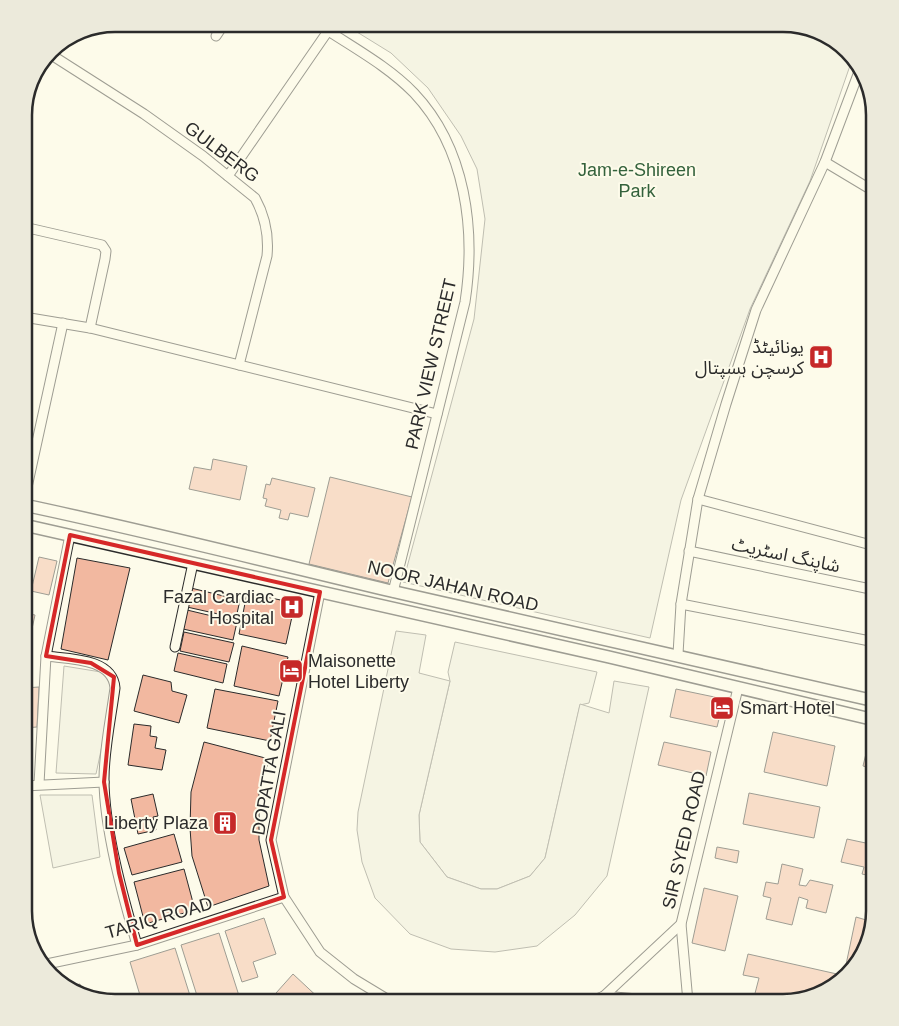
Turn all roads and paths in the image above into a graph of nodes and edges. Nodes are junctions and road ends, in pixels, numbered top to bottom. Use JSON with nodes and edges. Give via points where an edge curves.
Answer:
{"nodes":[{"id":1,"x":219,"y":32,"type":"edge"},
{"id":2,"x":327,"y":32,"type":"edge"},
{"id":3,"x":330,"y":32,"type":"edge"},
{"id":4,"x":216,"y":36,"type":"dead end"},
{"id":5,"x":56,"y":58,"type":"edge"},
{"id":6,"x":857,"y":77,"type":"edge"},
{"id":7,"x":825,"y":162,"type":"junction"},
{"id":8,"x":228,"y":176,"type":"junction"},
{"id":9,"x":866,"y":187,"type":"edge"},
{"id":10,"x":33,"y":228,"type":"edge"},
{"id":11,"x":33,"y":319,"type":"edge"},
{"id":12,"x":63,"y":322,"type":"junction"},
{"id":13,"x":90,"y":328,"type":"junction"},
{"id":14,"x":239,"y":365,"type":"junction"},
{"id":15,"x":437,"y":414,"type":"junction"},
{"id":16,"x":33,"y":462,"type":"edge"},
{"id":17,"x":698,"y":499,"type":"junction"},
{"id":18,"x":33,"y":507,"type":"edge"},
{"id":19,"x":32,"y":527,"type":"edge"},
{"id":20,"x":70,"y":535,"type":"junction"},
{"id":21,"x":866,"y":544,"type":"edge"},
{"id":22,"x":689,"y":551,"type":"junction"},
{"id":23,"x":193,"y":563,"type":"junction"},
{"id":24,"x":866,"y":588,"type":"edge"},
{"id":25,"x":320,"y":592,"type":"junction"},
{"id":26,"x":393,"y":592,"type":"junction"},
{"id":27,"x":681,"y":604,"type":"junction"},
{"id":28,"x":866,"y":640,"type":"edge"},
{"id":29,"x":174,"y":647,"type":"dead end"},
{"id":30,"x":678,"y":654,"type":"junction"},
{"id":31,"x":46,"y":656,"type":"junction"},
{"id":32,"x":738,"y":688,"type":"junction"},
{"id":33,"x":866,"y":699,"type":"edge"},
{"id":34,"x":866,"y":718,"type":"edge"},
{"id":35,"x":104,"y":782,"type":"junction"},
{"id":36,"x":39,"y":784,"type":"junction"},
{"id":37,"x":32,"y":785,"type":"edge"},
{"id":38,"x":284,"y":897,"type":"junction"},
{"id":39,"x":681,"y":924,"type":"junction"},
{"id":40,"x":137,"y":945,"type":"junction"},
{"id":41,"x":52,"y":963,"type":"edge"},
{"id":42,"x":379,"y":994,"type":"edge"},
{"id":43,"x":606,"y":994,"type":"edge"},
{"id":44,"x":687,"y":994,"type":"edge"}],
"edges":[{"from":1,"to":4,"type":"street"},
{"from":2,"to":8,"type":"street"},
{"from":3,"to":15,"type":"street","name":"PARK VIEW STREET","via":[[390,72],[420,100],[446,142],[463,185],[468,218],[469,274]]},
{"from":5,"to":8,"type":"street","name":"GULBERG","via":[[144,114]]},
{"from":6,"to":7,"type":"street"},
{"from":7,"to":9,"type":"street"},
{"from":7,"to":17,"type":"street","via":[[756,310]]},
{"from":8,"to":14,"type":"street","name":"GULBERG","via":[[255,198],[268,240],[267,256]]},
{"from":10,"to":13,"type":"street","via":[[102,245],[106,251]]},
{"from":11,"to":12,"type":"street"},
{"from":12,"to":13,"type":"street"},
{"from":12,"to":16,"type":"street"},
{"from":13,"to":14,"type":"street"},
{"from":14,"to":15,"type":"street"},
{"from":15,"to":26,"type":"street","name":"PARK VIEW STREET"},
{"from":17,"to":21,"type":"street"},
{"from":17,"to":22,"type":"street"},
{"from":18,"to":26,"type":"street","name":"NOOR JAHAN ROAD","via":[[149,531]]},
{"from":19,"to":20,"type":"street","name":"NOOR JAHAN ROAD"},
{"from":20,"to":23,"type":"street","name":"NOOR JAHAN ROAD"},
{"from":20,"to":31,"type":"street"},
{"from":22,"to":24,"type":"street","name":"شاپنگ اسٹریٹ"},
{"from":22,"to":27,"type":"street"},
{"from":23,"to":25,"type":"street","name":"NOOR JAHAN ROAD"},
{"from":23,"to":29,"type":"street"},
{"from":25,"to":32,"type":"street","name":"NOOR JAHAN ROAD"},
{"from":25,"to":38,"type":"street","name":"DOPATTA GALI","via":[[271,840]]},
{"from":26,"to":30,"type":"street","name":"NOOR JAHAN ROAD"},
{"from":27,"to":28,"type":"street"},
{"from":27,"to":30,"type":"street"},
{"from":30,"to":33,"type":"street","name":"NOOR JAHAN ROAD"},
{"from":31,"to":35,"type":"street","via":[[91,662],[107,669],[114,678]]},
{"from":31,"to":36,"type":"street"},
{"from":32,"to":34,"type":"street","name":"NOOR JAHAN ROAD"},
{"from":32,"to":39,"type":"street","name":"SIR SYED ROAD"},
{"from":35,"to":36,"type":"street"},
{"from":35,"to":40,"type":"street","via":[[117,864]]},
{"from":36,"to":37,"type":"street"},
{"from":38,"to":40,"type":"street","name":"TARIQ ROAD"},
{"from":38,"to":42,"type":"street","name":"DOPATTA GALI","via":[[320,952]]},
{"from":39,"to":43,"type":"street"},
{"from":39,"to":44,"type":"street","name":"SIR SYED ROAD"},
{"from":40,"to":41,"type":"street","name":"TARIQ ROAD"}]}
